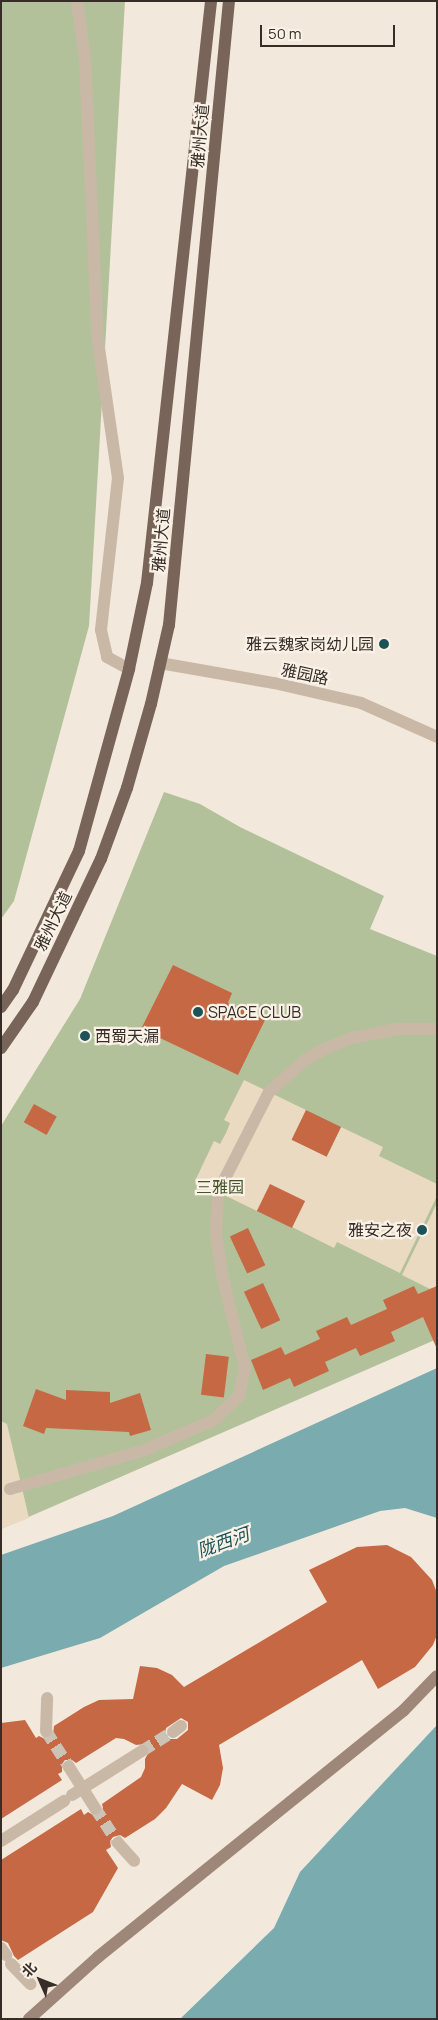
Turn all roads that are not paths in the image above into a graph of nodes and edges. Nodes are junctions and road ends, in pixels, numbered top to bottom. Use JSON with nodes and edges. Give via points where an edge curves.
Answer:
{"nodes":[{"id":1,"x":77,"y":1,"type":"edge"},
{"id":2,"x":211,"y":1,"type":"edge"},
{"id":3,"x":229,"y":1,"type":"edge"},
{"id":4,"x":160,"y":663,"type":"junction"},
{"id":5,"x":129,"y":669,"type":"junction"},
{"id":6,"x":437,"y":736,"type":"edge"},
{"id":7,"x":1,"y":1007,"type":"edge"},
{"id":8,"x":437,"y":1029,"type":"edge"},
{"id":9,"x":1,"y":1048,"type":"edge"},
{"id":10,"x":10,"y":1489,"type":"dead end"},
{"id":11,"x":437,"y":1676,"type":"edge"},
{"id":12,"x":47,"y":1698,"type":"dead end"},
{"id":13,"x":46,"y":1732,"type":"tunnel mouth"},
{"id":14,"x":142,"y":1751,"type":"tunnel mouth"},
{"id":15,"x":69,"y":1767,"type":"tunnel mouth"},
{"id":16,"x":73,"y":1795,"type":"junction"},
{"id":17,"x":95,"y":1808,"type":"tunnel mouth"},
{"id":18,"x":1,"y":1841,"type":"edge"},
{"id":19,"x":118,"y":1843,"type":"tunnel mouth"},
{"id":20,"x":134,"y":1861,"type":"dead end"},
{"id":21,"x":6,"y":1956,"type":"edge"},
{"id":22,"x":30,"y":1984,"type":"dead end"},
{"id":23,"x":29,"y":2019,"type":"edge"}],
"edges":[{"from":1,"to":5,"type":"street","via":[[85,59],[98,341],[118,478],[101,630],[107,657]]},
{"from":2,"to":5,"type":"main road","name":"雅州大道","via":[[147,583]]},
{"from":3,"to":4,"type":"main road","name":"雅州大道","via":[[169,625]]},
{"from":4,"to":6,"type":"street","name":"雅园路","via":[[274,683],[361,703]]},
{"from":4,"to":9,"type":"main road","name":"雅州大道","via":[[127,788],[101,859],[33,1002]]},
{"from":5,"to":7,"type":"main road","name":"雅州大道","via":[[80,851],[13,990]]},
{"from":8,"to":10,"type":"street","via":[[397,1029],[352,1038],[305,1060],[269,1092],[218,1192],[216,1234],[222,1274],[245,1368],[239,1396],[214,1420],[142,1451]]},
{"from":11,"to":23,"type":"street","via":[[404,1710],[98,1957]]},
{"from":12,"to":13,"type":"street"},
{"from":14,"to":16,"type":"street"},
{"from":15,"to":16,"type":"street"},
{"from":16,"to":17,"type":"street"},
{"from":16,"to":18,"type":"street"},
{"from":19,"to":20,"type":"street"},
{"from":21,"to":22,"type":"street"}]}
